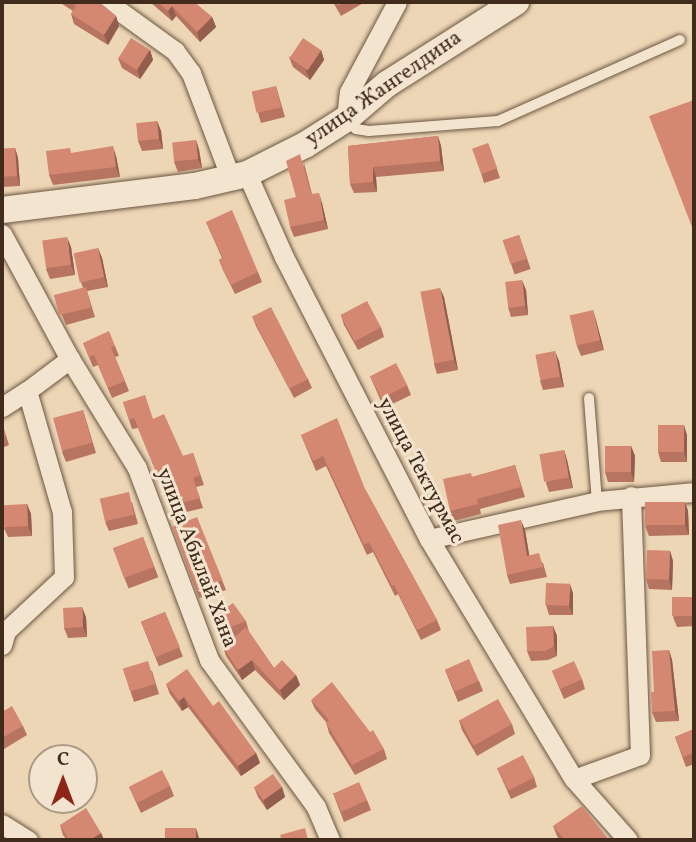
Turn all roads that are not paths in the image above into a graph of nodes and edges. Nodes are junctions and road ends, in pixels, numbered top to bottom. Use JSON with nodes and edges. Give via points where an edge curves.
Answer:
{"nodes":[{"id":1,"x":107,"y":2,"type":"edge"},
{"id":2,"x":397,"y":2,"type":"edge"},
{"id":3,"x":516,"y":2,"type":"edge"},
{"id":4,"x":680,"y":40,"type":"dead end"},
{"id":5,"x":346,"y":119,"type":"junction"},
{"id":6,"x":239,"y":176,"type":"junction"},
{"id":7,"x":2,"y":210,"type":"edge"},
{"id":8,"x":2,"y":234,"type":"edge"},
{"id":9,"x":70,"y":359,"type":"junction"},
{"id":10,"x":27,"y":391,"type":"junction"},
{"id":11,"x":589,"y":398,"type":"dead end"},
{"id":12,"x":2,"y":407,"type":"edge"},
{"id":13,"x":694,"y":492,"type":"edge"},
{"id":14,"x":631,"y":496,"type":"junction"},
{"id":15,"x":597,"y":501,"type":"junction"},
{"id":16,"x":429,"y":540,"type":"junction"},
{"id":17,"x":2,"y":645,"type":"edge"},
{"id":18,"x":575,"y":779,"type":"junction"},
{"id":19,"x":2,"y":824,"type":"edge"},
{"id":20,"x":28,"y":840,"type":"edge"},
{"id":21,"x":330,"y":840,"type":"edge"},
{"id":22,"x":628,"y":840,"type":"edge"}],
"edges":[{"from":1,"to":6,"type":"street","name":"улица Тектурмас","via":[[175,51],[191,73]]},
{"from":2,"to":5,"type":"street","via":[[349,92]]},
{"from":3,"to":5,"type":"street","name":"улица Жангелдина","via":[[387,84]]},
{"from":4,"to":5,"type":"lane","via":[[498,121],[369,131],[356,129]]},
{"from":5,"to":6,"type":"street","name":"улица Жангелдина","via":[[305,145]]},
{"from":6,"to":7,"type":"street","name":"улица Жангелдина"},
{"from":6,"to":16,"type":"street","name":"улица Тектурмас"},
{"from":8,"to":9,"type":"street","name":"улица Абылай Хана"},
{"from":9,"to":10,"type":"street"},
{"from":9,"to":21,"type":"street","name":"улица Абылай Хана","via":[[137,468],[209,660],[316,807]]},
{"from":10,"to":12,"type":"street"},
{"from":10,"to":17,"type":"street","via":[[62,512],[64,577],[6,631]]},
{"from":11,"to":15,"type":"lane"},
{"from":13,"to":14,"type":"street"},
{"from":14,"to":15,"type":"street"},
{"from":14,"to":18,"type":"street","via":[[640,755]]},
{"from":15,"to":16,"type":"street"},
{"from":16,"to":18,"type":"street","name":"улица Тектурмас"},
{"from":18,"to":22,"type":"street","name":"улица Тектурмас"},
{"from":19,"to":20,"type":"street"}]}
